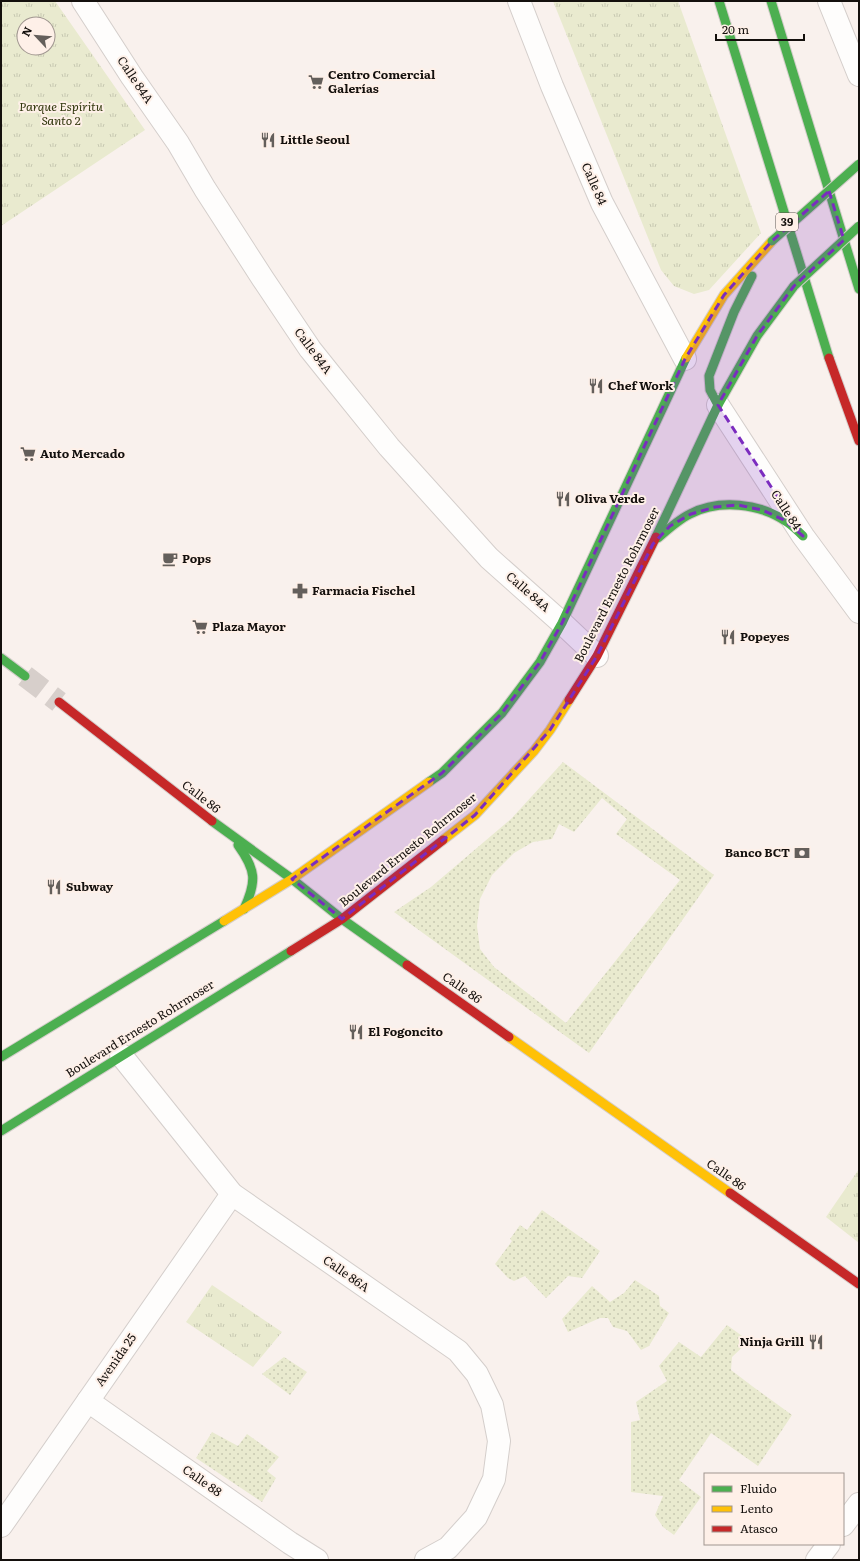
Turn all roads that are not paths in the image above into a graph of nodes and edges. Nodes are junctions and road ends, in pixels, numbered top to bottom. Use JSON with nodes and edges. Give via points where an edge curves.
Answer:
{"nodes":[{"id":1,"x":83,"y":1,"type":"edge"},
{"id":2,"x":519,"y":1,"type":"edge"},
{"id":3,"x":719,"y":1,"type":"edge"},
{"id":4,"x":771,"y":1,"type":"edge"},
{"id":5,"x":829,"y":1,"type":"edge"},
{"id":6,"x":859,"y":75,"type":"edge"},
{"id":7,"x":859,"y":164,"type":"edge"},
{"id":8,"x":859,"y":226,"type":"edge"},
{"id":9,"x":769,"y":244,"type":"junction"},
{"id":10,"x":859,"y":289,"type":"edge"},
{"id":11,"x":685,"y":359,"type":"junction"},
{"id":12,"x":718,"y":405,"type":"junction"},
{"id":13,"x":859,"y":441,"type":"edge"},
{"id":14,"x":803,"y":536,"type":"junction"},
{"id":15,"x":653,"y":544,"type":"junction"},
{"id":16,"x":859,"y":612,"type":"edge"},
{"id":17,"x":562,"y":623,"type":"junction"},
{"id":18,"x":597,"y":656,"type":"junction"},
{"id":19,"x":1,"y":658,"type":"edge"},
{"id":20,"x":25,"y":676,"type":"tunnel mouth"},
{"id":21,"x":59,"y":702,"type":"tunnel mouth"},
{"id":22,"x":231,"y":836,"type":"junction"},
{"id":23,"x":292,"y":879,"type":"junction"},
{"id":24,"x":244,"y":909,"type":"junction"},
{"id":25,"x":342,"y":918,"type":"junction"},
{"id":26,"x":121,"y":1055,"type":"junction"},
{"id":27,"x":1,"y":1057,"type":"edge"},
{"id":28,"x":1,"y":1130,"type":"edge"},
{"id":29,"x":232,"y":1194,"type":"junction"},
{"id":30,"x":859,"y":1284,"type":"edge"},
{"id":31,"x":88,"y":1401,"type":"junction"},
{"id":32,"x":859,"y":1504,"type":"edge"},
{"id":33,"x":844,"y":1524,"type":"edge"},
{"id":34,"x":1,"y":1526,"type":"edge"},
{"id":35,"x":828,"y":1545,"type":"edge"},
{"id":36,"x":317,"y":1560,"type":"edge"},
{"id":37,"x":426,"y":1560,"type":"edge"},
{"id":38,"x":818,"y":1560,"type":"edge"}],
"edges":[{"from":1,"to":17,"type":"street","name":"Calle 84A","via":[[310,349],[389,447],[450,516],[489,558]]},
{"from":2,"to":11,"type":"street","name":"Calle 84","via":[[602,203]]},
{"from":3,"to":13,"type":"main road","number":"39","via":[[827,349]]},
{"from":4,"to":10,"type":"main road"},
{"from":5,"to":6,"type":"street"},
{"from":7,"to":9,"type":"main road","bridge":true},
{"from":8,"to":12,"type":"main road","name":"Boulevard Ernesto Rohrmoser","bridge":true,"via":[[794,286],[756,336]]},
{"from":9,"to":11,"type":"main road","via":[[724,295]]},
{"from":9,"to":12,"type":"main road","via":[[734,312],[709,376],[710,390]]},
{"from":11,"to":17,"type":"main road"},
{"from":12,"to":14,"type":"street","name":"Calle 84"},
{"from":12,"to":15,"type":"main road","name":"Boulevard Ernesto Rohrmoser"},
{"from":14,"to":15,"type":"main road","via":[[784,520],[762,510],[738,505],[714,507],[691,514],[670,526]]},
{"from":14,"to":16,"type":"street","name":"Calle 84"},
{"from":15,"to":18,"type":"main road","name":"Boulevard Ernesto Rohrmoser"},
{"from":17,"to":18,"type":"street","name":"Calle 84A"},
{"from":17,"to":23,"type":"main road","via":[[540,662],[502,713],[442,773]]},
{"from":18,"to":25,"type":"main road","name":"Boulevard Ernesto Rohrmoser","via":[[534,751],[475,815]]},
{"from":19,"to":20,"type":"main road"},
{"from":21,"to":22,"type":"main road","name":"Calle 86"},
{"from":22,"to":23,"type":"main road","name":"Calle 86"},
{"from":22,"to":24,"type":"main road","via":[[250,861],[255,877],[253,892]]},
{"from":23,"to":24,"type":"main road"},
{"from":23,"to":25,"type":"main road","name":"Calle 86"},
{"from":24,"to":27,"type":"main road"},
{"from":25,"to":26,"type":"main road","name":"Boulevard Ernesto Rohrmoser"},
{"from":25,"to":30,"type":"main road","name":"Calle 86"},
{"from":26,"to":28,"type":"main road","name":"Boulevard Ernesto Rohrmoser"},
{"from":26,"to":29,"type":"street","name":"Calle 86A"},
{"from":29,"to":31,"type":"street","name":"Avenida 25"},
{"from":29,"to":37,"type":"street","name":"Calle 86A","via":[[458,1352],[477,1374],[492,1405],[499,1441],[494,1479],[476,1517],[448,1548]]},
{"from":31,"to":34,"type":"street","name":"Avenida 25"},
{"from":31,"to":36,"type":"street","name":"Calle 88"},
{"from":32,"to":33,"type":"street"},
{"from":35,"to":38,"type":"street"}]}
